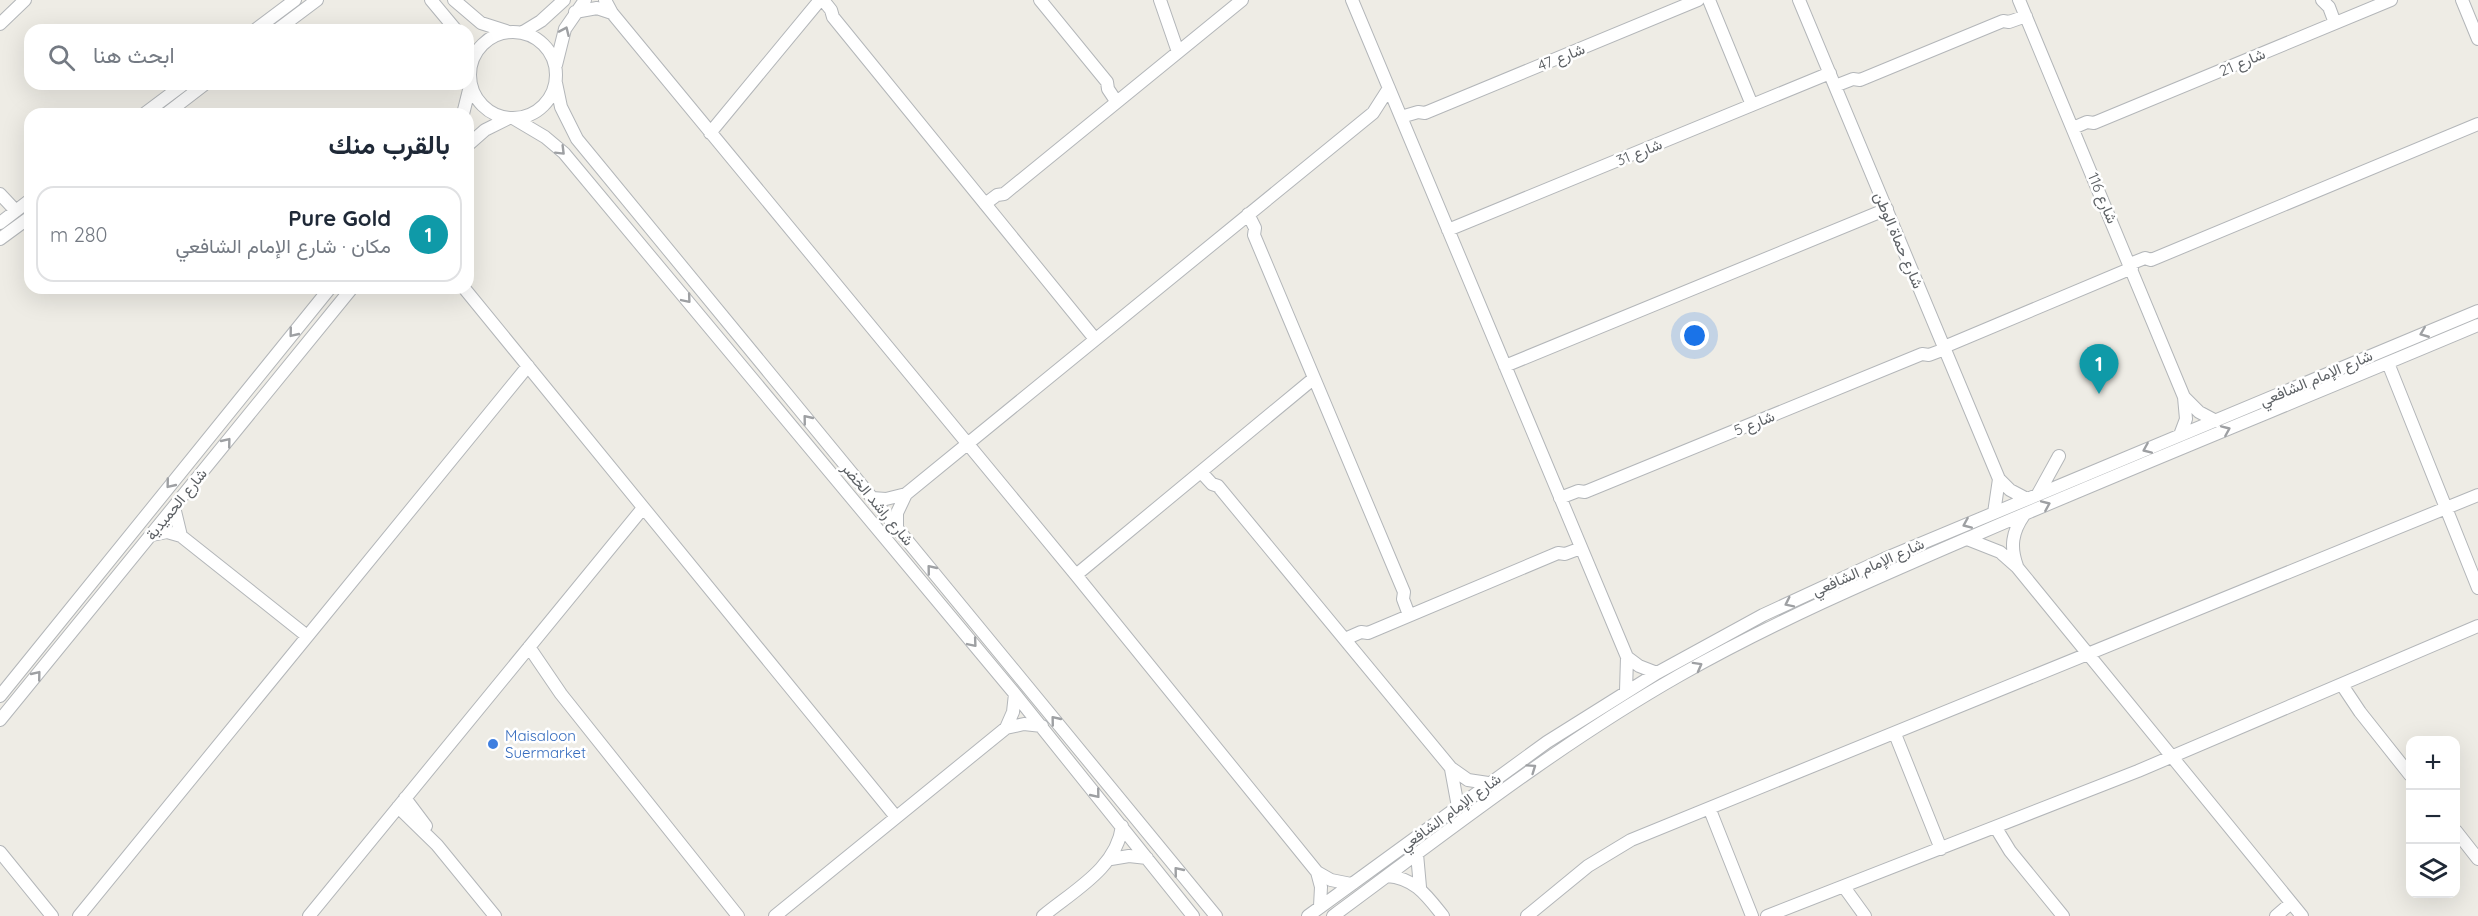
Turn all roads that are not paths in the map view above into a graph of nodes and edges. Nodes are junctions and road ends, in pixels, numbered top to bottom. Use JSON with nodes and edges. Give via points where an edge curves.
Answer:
{"nodes":[{"id":1,"x":25,"y":0,"type":"edge"},
{"id":2,"x":295,"y":0,"type":"edge"},
{"id":3,"x":316,"y":0,"type":"edge"},
{"id":4,"x":431,"y":0,"type":"edge"},
{"id":5,"x":454,"y":0,"type":"edge"},
{"id":6,"x":564,"y":0,"type":"edge"},
{"id":7,"x":585,"y":0,"type":"edge"},
{"id":8,"x":605,"y":0,"type":"edge"},
{"id":9,"x":1040,"y":0,"type":"edge"},
{"id":10,"x":1160,"y":0,"type":"edge"},
{"id":11,"x":1242,"y":0,"type":"edge"},
{"id":12,"x":1352,"y":0,"type":"edge"},
{"id":13,"x":1698,"y":0,"type":"edge"},
{"id":14,"x":1709,"y":0,"type":"edge"},
{"id":15,"x":1800,"y":0,"type":"edge"},
{"id":16,"x":2391,"y":0,"type":"edge"},
{"id":17,"x":2462,"y":0,"type":"edge"},
{"id":18,"x":820,"y":2,"type":"edge"},
{"id":19,"x":2322,"y":2,"type":"edge"},
{"id":20,"x":2022,"y":8,"type":"edge"},
{"id":21,"x":575,"y":12,"type":"junction"},
{"id":22,"x":612,"y":13,"type":"junction"},
{"id":23,"x":0,"y":24,"type":"edge"},
{"id":24,"x":266,"y":24,"type":"edge"},
{"id":25,"x":285,"y":24,"type":"edge"},
{"id":26,"x":451,"y":24,"type":"edge"},
{"id":27,"x":2331,"y":25,"type":"junction"},
{"id":28,"x":507,"y":32,"type":"junction"},
{"id":29,"x":523,"y":33,"type":"junction"},
{"id":30,"x":2478,"y":39,"type":"edge"},
{"id":31,"x":1182,"y":49,"type":"junction"},
{"id":32,"x":474,"y":56,"type":"edge"},
{"id":33,"x":556,"y":66,"type":"junction"},
{"id":34,"x":1830,"y":73,"type":"junction"},
{"id":35,"x":556,"y":83,"type":"junction"},
{"id":36,"x":1389,"y":88,"type":"junction"},
{"id":37,"x":176,"y":90,"type":"edge"},
{"id":38,"x":198,"y":90,"type":"edge"},
{"id":39,"x":467,"y":90,"type":"edge"},
{"id":40,"x":473,"y":90,"type":"edge"},
{"id":41,"x":1837,"y":90,"type":"junction"},
{"id":42,"x":1120,"y":98,"type":"junction"},
{"id":43,"x":1396,"y":105,"type":"junction"},
{"id":44,"x":1752,"y":105,"type":"junction"},
{"id":45,"x":152,"y":108,"type":"edge"},
{"id":46,"x":174,"y":108,"type":"edge"},
{"id":47,"x":464,"y":108,"type":"edge"},
{"id":48,"x":1373,"y":113,"type":"junction"},
{"id":49,"x":511,"y":118,"type":"junction"},
{"id":50,"x":1403,"y":122,"type":"junction"},
{"id":51,"x":2478,"y":124,"type":"edge"},
{"id":52,"x":2074,"y":131,"type":"junction"},
{"id":53,"x":710,"y":133,"type":"junction"},
{"id":54,"x":474,"y":140,"type":"edge"},
{"id":55,"x":0,"y":194,"type":"edge"},
{"id":56,"x":0,"y":205,"type":"edge"},
{"id":57,"x":24,"y":205,"type":"edge"},
{"id":58,"x":988,"y":208,"type":"junction"},
{"id":59,"x":1887,"y":209,"type":"junction"},
{"id":60,"x":8,"y":217,"type":"edge"},
{"id":61,"x":1245,"y":217,"type":"junction"},
{"id":62,"x":24,"y":221,"type":"edge"},
{"id":63,"x":1448,"y":230,"type":"junction"},
{"id":64,"x":0,"y":239,"type":"edge"},
{"id":65,"x":2132,"y":268,"type":"junction"},
{"id":66,"x":325,"y":294,"type":"edge"},
{"id":67,"x":347,"y":294,"type":"edge"},
{"id":68,"x":469,"y":294,"type":"edge"},
{"id":69,"x":2478,"y":311,"type":"edge"},
{"id":70,"x":2478,"y":325,"type":"edge"},
{"id":71,"x":1095,"y":339,"type":"junction"},
{"id":72,"x":1943,"y":346,"type":"junction"},
{"id":73,"x":2388,"y":363,"type":"junction"},
{"id":74,"x":528,"y":366,"type":"junction"},
{"id":75,"x":1505,"y":366,"type":"junction"},
{"id":76,"x":1313,"y":379,"type":"junction"},
{"id":77,"x":2184,"y":397,"type":"junction"},
{"id":78,"x":2216,"y":421,"type":"junction"},
{"id":79,"x":2180,"y":435,"type":"junction"},
{"id":80,"x":966,"y":444,"type":"junction"},
{"id":81,"x":2059,"y":456,"type":"dead end"},
{"id":82,"x":1205,"y":469,"type":"junction"},
{"id":83,"x":1999,"y":479,"type":"junction"},
{"id":84,"x":906,"y":494,"type":"junction"},
{"id":85,"x":2478,"y":495,"type":"edge"},
{"id":86,"x":2032,"y":497,"type":"junction"},
{"id":87,"x":872,"y":498,"type":"junction"},
{"id":88,"x":1562,"y":502,"type":"junction"},
{"id":89,"x":174,"y":507,"type":"junction"},
{"id":90,"x":643,"y":508,"type":"junction"},
{"id":91,"x":2446,"y":508,"type":"junction"},
{"id":92,"x":1994,"y":513,"type":"junction"},
{"id":93,"x":2024,"y":514,"type":"junction"},
{"id":94,"x":897,"y":527,"type":"junction"},
{"id":95,"x":152,"y":534,"type":"junction"},
{"id":96,"x":181,"y":536,"type":"junction"},
{"id":97,"x":1967,"y":539,"type":"junction"},
{"id":98,"x":1579,"y":544,"type":"junction"},
{"id":99,"x":2017,"y":567,"type":"junction"},
{"id":100,"x":1076,"y":575,"type":"junction"},
{"id":101,"x":2478,"y":588,"type":"edge"},
{"id":102,"x":1413,"y":614,"type":"junction"},
{"id":103,"x":2478,"y":627,"type":"edge"},
{"id":104,"x":307,"y":636,"type":"junction"},
{"id":105,"x":1348,"y":643,"type":"junction"},
{"id":106,"x":526,"y":651,"type":"junction"},
{"id":107,"x":2089,"y":655,"type":"junction"},
{"id":108,"x":1626,"y":657,"type":"junction"},
{"id":109,"x":1657,"y":673,"type":"junction"},
{"id":110,"x":2342,"y":685,"type":"junction"},
{"id":111,"x":1626,"y":692,"type":"junction"},
{"id":112,"x":1015,"y":694,"type":"junction"},
{"id":113,"x":0,"y":696,"type":"edge"},
{"id":114,"x":0,"y":720,"type":"edge"},
{"id":115,"x":1042,"y":726,"type":"junction"},
{"id":116,"x":1006,"y":728,"type":"junction"},
{"id":117,"x":1895,"y":734,"type":"junction"},
{"id":118,"x":2173,"y":756,"type":"junction"},
{"id":119,"x":1451,"y":768,"type":"junction"},
{"id":120,"x":2406,"y":770,"type":"edge"},
{"id":121,"x":1488,"y":783,"type":"junction"},
{"id":122,"x":402,"y":802,"type":"junction"},
{"id":123,"x":1458,"y":807,"type":"junction"},
{"id":124,"x":1710,"y":810,"type":"junction"},
{"id":125,"x":896,"y":817,"type":"junction"},
{"id":126,"x":1122,"y":826,"type":"junction"},
{"id":127,"x":1996,"y":828,"type":"junction"},
{"id":128,"x":2460,"y":836,"type":"edge"},
{"id":129,"x":1941,"y":849,"type":"junction"},
{"id":130,"x":0,"y":852,"type":"edge"},
{"id":131,"x":1417,"y":854,"type":"junction"},
{"id":132,"x":1147,"y":858,"type":"junction"},
{"id":133,"x":1111,"y":859,"type":"junction"},
{"id":134,"x":2478,"y":859,"type":"edge"},
{"id":135,"x":1317,"y":872,"type":"junction"},
{"id":136,"x":1387,"y":876,"type":"junction"},
{"id":137,"x":1351,"y":884,"type":"junction"},
{"id":138,"x":1420,"y":887,"type":"junction"},
{"id":139,"x":1839,"y":888,"type":"junction"},
{"id":140,"x":723,"y":894,"type":"junction"},
{"id":141,"x":1320,"y":906,"type":"junction"},
{"id":142,"x":2294,"y":911,"type":"edge"},
{"id":143,"x":51,"y":916,"type":"edge"},
{"id":144,"x":79,"y":916,"type":"edge"},
{"id":145,"x":309,"y":916,"type":"edge"},
{"id":146,"x":495,"y":916,"type":"edge"},
{"id":147,"x":738,"y":916,"type":"edge"},
{"id":148,"x":746,"y":916,"type":"edge"},
{"id":149,"x":775,"y":916,"type":"edge"},
{"id":150,"x":1043,"y":916,"type":"edge"},
{"id":151,"x":1193,"y":916,"type":"edge"},
{"id":152,"x":1215,"y":916,"type":"edge"},
{"id":153,"x":1308,"y":916,"type":"edge"},
{"id":154,"x":1333,"y":916,"type":"edge"},
{"id":155,"x":1443,"y":916,"type":"edge"},
{"id":156,"x":1527,"y":916,"type":"edge"},
{"id":157,"x":1752,"y":916,"type":"edge"},
{"id":158,"x":1767,"y":916,"type":"edge"},
{"id":159,"x":1858,"y":916,"type":"edge"},
{"id":160,"x":1865,"y":916,"type":"edge"},
{"id":161,"x":2063,"y":916,"type":"edge"},
{"id":162,"x":2276,"y":916,"type":"edge"}],
"edges":[{"from":1,"to":23,"type":"street"},
{"from":2,"to":24,"type":"street"},
{"from":3,"to":25,"type":"street"},
{"from":4,"to":26,"type":"street"},
{"from":5,"to":28,"type":"street","via":[[481,23]]},
{"from":6,"to":29,"type":"street"},
{"from":7,"to":21,"type":"street"},
{"from":8,"to":22,"type":"street"},
{"from":9,"to":42,"type":"street","via":[[1107,82],[1108,89]]},
{"from":10,"to":31,"type":"street","via":[[1172,29],[1178,32]]},
{"from":11,"to":31,"type":"street"},
{"from":12,"to":36,"type":"street"},
{"from":13,"to":50,"type":"street","name":"شارع 47","via":[[1425,113],[1421,119]]},
{"from":14,"to":44,"type":"street"},
{"from":15,"to":34,"type":"street","name":"شارع حماة الوطن"},
{"from":16,"to":27,"type":"street","name":"شارع 21"},
{"from":17,"to":30,"type":"street"},
{"from":18,"to":53,"type":"street"},
{"from":18,"to":58,"type":"street","via":[[826,16],[833,17]]},
{"from":19,"to":27,"type":"street"},
{"from":20,"to":41,"type":"street","via":[[2009,22],[2002,21],[1860,80],[1853,79]]},
{"from":20,"to":52,"type":"street","name":"شارع 116"},
{"from":21,"to":22,"type":"street","via":[[597,8]]},
{"from":33,"to":21,"type":"street","one_way":true,"via":[[561,38]]},
{"from":22,"to":53,"type":"street"},
{"from":27,"to":52,"type":"street","name":"شارع 21","via":[[2094,123],[2091,129]]},
{"from":28,"to":29,"type":"street"},
{"from":28,"to":32,"type":"street","via":[[489,39]]},
{"from":29,"to":33,"type":"street","via":[[544,45]]},
{"from":31,"to":42,"type":"street"},
{"from":33,"to":35,"type":"street"},
{"from":34,"to":41,"type":"street","name":"شارع حماة الوطن"},
{"from":34,"to":44,"type":"street","name":"شارع 31"},
{"from":35,"to":49,"type":"street","via":[[545,105],[525,117]]},
{"from":87,"to":35,"type":"street","name":"شارع راشد الخضر","one_way":true,"via":[[577,139],[561,107]]},
{"from":36,"to":43,"type":"street"},
{"from":36,"to":48,"type":"street"},
{"from":37,"to":45,"type":"street"},
{"from":38,"to":46,"type":"street"},
{"from":39,"to":47,"type":"street"},
{"from":40,"to":49,"type":"street","via":[[489,111]]},
{"from":41,"to":59,"type":"street","name":"شارع حماة الوطن"},
{"from":42,"to":58,"type":"street","via":[[1004,194],[997,195]]},
{"from":43,"to":48,"type":"street"},
{"from":43,"to":50,"type":"street"},
{"from":44,"to":63,"type":"street","name":"شارع 31"},
{"from":48,"to":61,"type":"street"},
{"from":49,"to":54,"type":"street"},
{"from":49,"to":112,"type":"street","name":"شارع راشد الخضر","one_way":true,"via":[[546,137],[564,153]]},
{"from":50,"to":63,"type":"street"},
{"from":51,"to":65,"type":"street","name":"شارع 5","via":[[2151,260],[2148,265]]},
{"from":52,"to":65,"type":"street","name":"شارع 116"},
{"from":53,"to":80,"type":"street"},
{"from":55,"to":60,"type":"street"},
{"from":56,"to":60,"type":"street"},
{"from":57,"to":60,"type":"street"},
{"from":58,"to":71,"type":"street"},
{"from":59,"to":72,"type":"street","name":"شارع حماة الوطن"},
{"from":59,"to":75,"type":"street"},
{"from":61,"to":71,"type":"street"},
{"from":61,"to":76,"type":"street","via":[[1255,228],[1254,235]]},
{"from":62,"to":64,"type":"street"},
{"from":63,"to":75,"type":"street"},
{"from":65,"to":72,"type":"street","name":"شارع 5"},
{"from":65,"to":77,"type":"street","name":"شارع 116"},
{"from":66,"to":113,"type":"street","name":"شارع الحميدية","one_way":true},
{"from":89,"to":67,"type":"street","name":"شارع الحميدية","one_way":true},
{"from":68,"to":74,"type":"street"},
{"from":69,"to":78,"type":"street","name":"شارع الإمام الشافعي","one_way":true},
{"from":70,"to":73,"type":"street","name":"شارع الإمام الشافعي"},
{"from":71,"to":80,"type":"street"},
{"from":72,"to":83,"type":"street","name":"شارع حماة الوطن"},
{"from":72,"to":88,"type":"street","name":"شارع 5","via":[[1927,347],[1922,354],[1585,492],[1582,498]]},
{"from":73,"to":91,"type":"street"},
{"from":93,"to":73,"type":"street","name":"شارع الإمام الشافعي","one_way":true},
{"from":74,"to":90,"type":"street"},
{"from":74,"to":104,"type":"street"},
{"from":75,"to":88,"type":"street"},
{"from":76,"to":82,"type":"street"},
{"from":76,"to":102,"type":"street","via":[[1404,592],[1403,599]]},
{"from":77,"to":78,"type":"street","name":"شارع 116"},
{"from":77,"to":79,"type":"street","name":"شارع 116","via":[[2186,419]]},
{"from":78,"to":79,"type":"street","name":"شارع الإمام الشافعي"},
{"from":79,"to":86,"type":"street","name":"شارع الإمام الشافعي","one_way":true},
{"from":80,"to":84,"type":"street"},
{"from":80,"to":100,"type":"street"},
{"from":81,"to":86,"type":"street"},
{"from":82,"to":100,"type":"street"},
{"from":82,"to":105,"type":"street","via":[[1212,484],[1218,486]]},
{"from":83,"to":86,"type":"street","via":[[2010,490]]},
{"from":83,"to":92,"type":"street"},
{"from":84,"to":87,"type":"street"},
{"from":84,"to":94,"type":"street","via":[[899,506]]},
{"from":85,"to":91,"type":"street"},
{"from":86,"to":92,"type":"street","name":"شارع الإمام الشافعي"},
{"from":87,"to":94,"type":"street","name":"شارع راشد الخضر"},
{"from":88,"to":98,"type":"street"},
{"from":89,"to":95,"type":"street","name":"شارع الحميدية"},
{"from":89,"to":96,"type":"street"},
{"from":90,"to":106,"type":"street"},
{"from":90,"to":125,"type":"street"},
{"from":91,"to":101,"type":"street"},
{"from":91,"to":107,"type":"street"},
{"from":92,"to":109,"type":"street","name":"شارع الإمام الشافعي","one_way":true,"via":[[1808,593]]},
{"from":93,"to":97,"type":"street","name":"شارع الإمام الشافعي"},
{"from":93,"to":99,"type":"street","via":[[2012,546]]},
{"from":152,"to":94,"type":"street","name":"شارع راشد الخضر","one_way":true},
{"from":95,"to":96,"type":"street","via":[[167,532]]},
{"from":114,"to":95,"type":"street","name":"شارع الحميدية","one_way":true},
{"from":96,"to":104,"type":"street"},
{"from":97,"to":99,"type":"street","via":[[2000,552]]},
{"from":131,"to":97,"type":"street","name":"شارع الإمام الشافعي","one_way":true,"via":[[1555,752],[1682,674],[1814,606]]},
{"from":98,"to":102,"type":"street","via":[[1565,554],[1558,553]]},
{"from":98,"to":108,"type":"street"},
{"from":99,"to":107,"type":"street"},
{"from":100,"to":135,"type":"street"},
{"from":102,"to":105,"type":"street","via":[[1368,633],[1365,639]]},
{"from":103,"to":110,"type":"street"},
{"from":104,"to":144,"type":"street"},
{"from":105,"to":119,"type":"street"},
{"from":106,"to":122,"type":"street"},
{"from":106,"to":140,"type":"street"},
{"from":107,"to":117,"type":"street"},
{"from":107,"to":118,"type":"street"},
{"from":108,"to":109,"type":"street"},
{"from":108,"to":111,"type":"street"},
{"from":109,"to":111,"type":"street","name":"شارع الإمام الشافعي"},
{"from":110,"to":118,"type":"street"},
{"from":110,"to":120,"type":"street"},
{"from":111,"to":121,"type":"street","name":"شارع الإمام الشافعي"},
{"from":112,"to":115,"type":"street","name":"شارع راشد الخضر"},
{"from":112,"to":116,"type":"street"},
{"from":115,"to":116,"type":"street"},
{"from":115,"to":126,"type":"street","name":"شارع راشد الخضر","one_way":true},
{"from":116,"to":125,"type":"street"},
{"from":117,"to":124,"type":"street"},
{"from":117,"to":129,"type":"street"},
{"from":118,"to":127,"type":"street"},
{"from":118,"to":142,"type":"street"},
{"from":119,"to":121,"type":"street","via":[[1468,780]]},
{"from":119,"to":123,"type":"street"},
{"from":121,"to":123,"type":"street","name":"شارع الإمام الشافعي"},
{"from":122,"to":145,"type":"street"},
{"from":122,"to":146,"type":"street"},
{"from":123,"to":137,"type":"street","name":"شارع الإمام الشافعي"},
{"from":124,"to":156,"type":"street","via":[[1616,848]]},
{"from":124,"to":157,"type":"street"},
{"from":125,"to":149,"type":"street"},
{"from":126,"to":132,"type":"street","name":"شارع راشد الخضر"},
{"from":126,"to":133,"type":"street"},
{"from":127,"to":129,"type":"street"},
{"from":127,"to":161,"type":"street"},
{"from":128,"to":134,"type":"street"},
{"from":129,"to":139,"type":"street"},
{"from":130,"to":143,"type":"street"},
{"from":131,"to":136,"type":"street","name":"شارع الإمام الشافعي"},
{"from":131,"to":138,"type":"street"},
{"from":132,"to":133,"type":"street","via":[[1129,855]]},
{"from":132,"to":151,"type":"street","name":"شارع راشد الخضر"},
{"from":133,"to":150,"type":"street"},
{"from":135,"to":137,"type":"street"},
{"from":135,"to":141,"type":"street"},
{"from":136,"to":138,"type":"street","via":[[1406,879]]},
{"from":136,"to":154,"type":"street","name":"شارع الإمام الشافعي"},
{"from":137,"to":141,"type":"street","name":"شارع الإمام الشافعي"},
{"from":138,"to":155,"type":"street"},
{"from":139,"to":158,"type":"street"},
{"from":139,"to":159,"type":"street"},
{"from":139,"to":160,"type":"street"},
{"from":140,"to":147,"type":"street"},
{"from":140,"to":148,"type":"street"},
{"from":141,"to":153,"type":"street","name":"شارع الإمام الشافعي"},
{"from":142,"to":162,"type":"street"}]}
